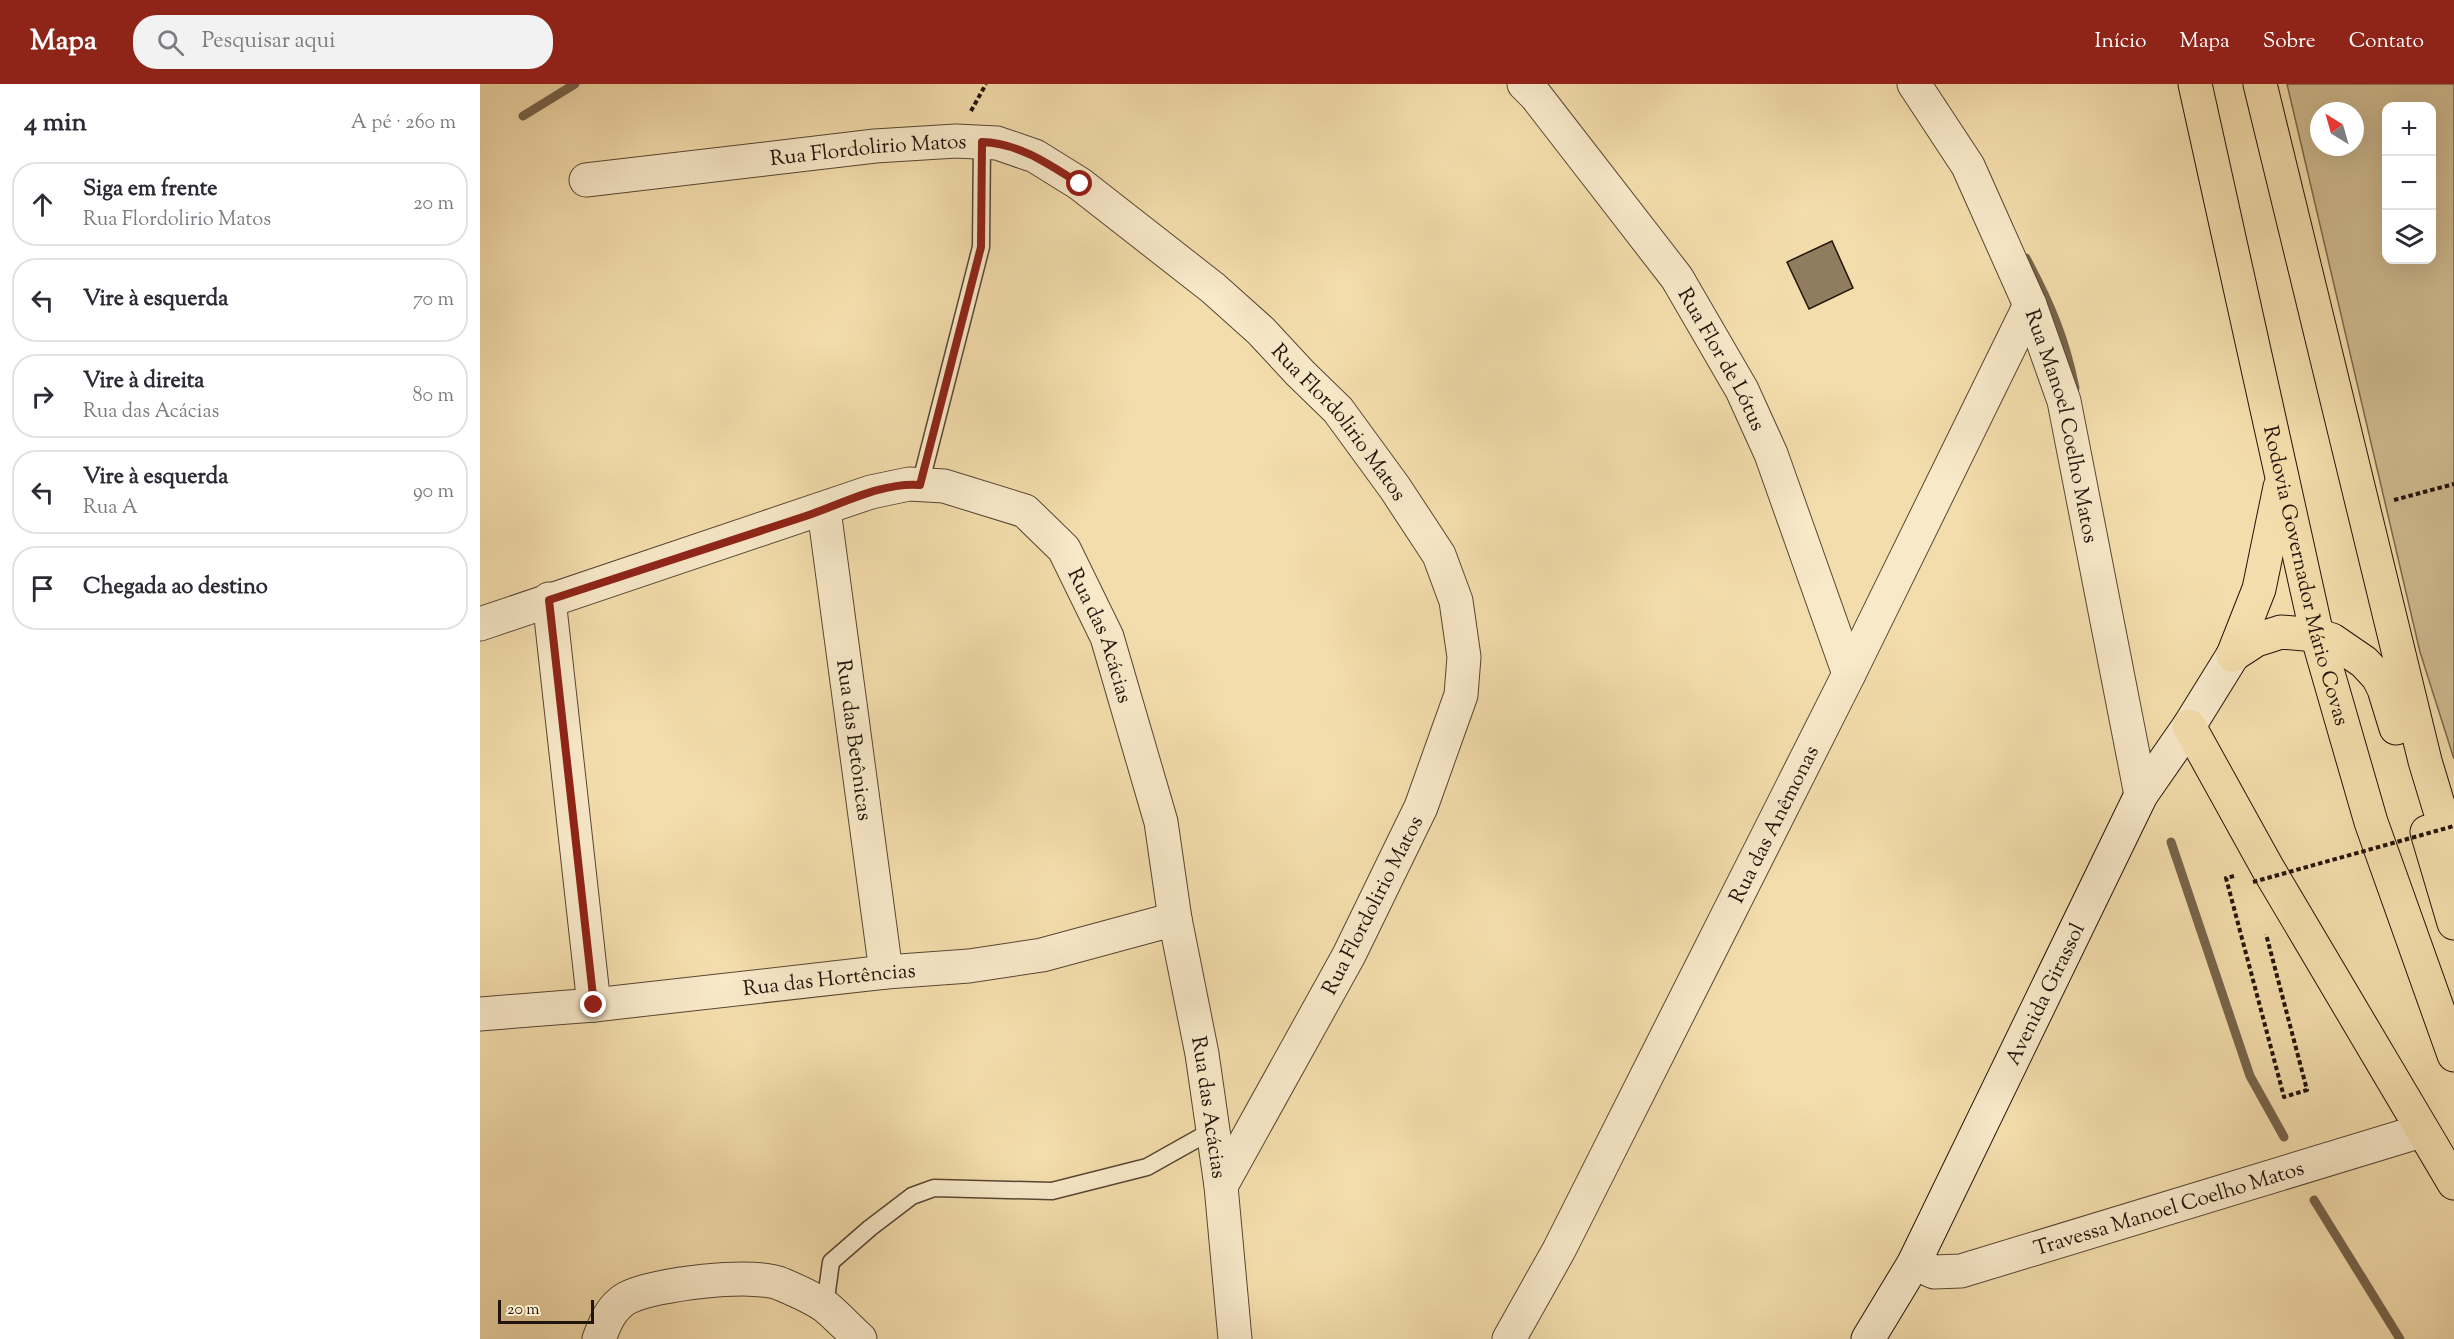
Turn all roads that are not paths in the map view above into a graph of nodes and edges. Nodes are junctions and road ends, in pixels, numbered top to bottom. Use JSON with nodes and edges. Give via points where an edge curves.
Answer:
{"nodes":[{"id":1,"x":1524,"y":84,"type":"edge"},
{"id":2,"x":1914,"y":84,"type":"edge"},
{"id":3,"x":2195,"y":84,"type":"edge"},
{"id":4,"x":2260,"y":84,"type":"edge"},
{"id":5,"x":982,"y":142,"type":"junction"},
{"id":6,"x":586,"y":180,"type":"dead end"},
{"id":7,"x":2030,"y":305,"type":"junction"},
{"id":8,"x":2282,"y":473,"type":"junction"},
{"id":9,"x":920,"y":485,"type":"junction"},
{"id":10,"x":824,"y":510,"type":"junction"},
{"id":11,"x":549,"y":600,"type":"junction"},
{"id":12,"x":480,"y":624,"type":"edge"},
{"id":13,"x":2317,"y":635,"type":"junction"},
{"id":14,"x":2233,"y":655,"type":"junction"},
{"id":15,"x":1849,"y":674,"type":"junction"},
{"id":16,"x":2189,"y":726,"type":"junction"},
{"id":17,"x":2141,"y":795,"type":"junction"},
{"id":18,"x":2454,"y":857,"type":"edge"},
{"id":19,"x":1175,"y":919,"type":"junction"},
{"id":20,"x":2454,"y":923,"type":"edge"},
{"id":21,"x":886,"y":972,"type":"junction"},
{"id":22,"x":594,"y":1005,"type":"junction"},
{"id":23,"x":480,"y":1014,"type":"edge"},
{"id":24,"x":2454,"y":1055,"type":"edge"},
{"id":25,"x":1213,"y":1130,"type":"junction"},
{"id":26,"x":2421,"y":1131,"type":"junction"},
{"id":27,"x":2454,"y":1183,"type":"edge"},
{"id":28,"x":1221,"y":1186,"type":"junction"},
{"id":29,"x":1914,"y":1263,"type":"junction"},
{"id":30,"x":825,"y":1306,"type":"junction"},
{"id":31,"x":599,"y":1339,"type":"edge"},
{"id":32,"x":860,"y":1339,"type":"edge"},
{"id":33,"x":1236,"y":1339,"type":"edge"},
{"id":34,"x":1509,"y":1339,"type":"edge"},
{"id":35,"x":1868,"y":1339,"type":"edge"}],
"edges":[{"from":1,"to":15,"type":"street","name":"Rua Flor de Lótus","via":[[1677,278],[1742,390],[1771,454]]},
{"from":2,"to":7,"type":"street","name":"Rua Manoel Coelho Matos","via":[[1968,166]]},
{"from":3,"to":8,"type":"highway","name":"Rodovia Governador Mário Covas"},
{"from":4,"to":18,"type":"highway","via":[[2425,761]]},
{"from":5,"to":6,"type":"street","name":"Rua Flordolirio Matos","via":[[875,146]]},
{"from":5,"to":9,"type":"lane","via":[[981,247]]},
{"from":5,"to":28,"type":"street","name":"Rua Flordolirio Matos","via":[[997,142],[1035,156],[1080,184],[1213,288],[1261,331],[1338,410],[1395,488],[1440,555],[1456,601],[1464,657],[1461,695],[1421,807],[1349,955]]},
{"from":7,"to":15,"type":"street","name":"Rua das Anêmonas"},
{"from":7,"to":17,"type":"street","name":"Rua Manoel Coelho Matos","via":[[2064,401]]},
{"from":8,"to":13,"type":"highway","name":"Rodovia Governador Mário Covas"},
{"from":8,"to":14,"type":"highway","via":[[2259,589]]},
{"from":9,"to":10,"type":"street","name":"Rua das Acácias","via":[[871,492]]},
{"from":9,"to":19,"type":"street","name":"Rua das Acácias","via":[[956,489],[1025,511],[1064,549],[1107,638],[1161,822]]},
{"from":10,"to":11,"type":"street","name":"Rua das Acácias"},
{"from":10,"to":21,"type":"street","name":"Rua das Betônicas"},
{"from":11,"to":12,"type":"street","name":"Rua das Acácias"},
{"from":11,"to":22,"type":"street"},
{"from":13,"to":14,"type":"highway","via":[[2281,632],[2256,640]]},
{"from":13,"to":20,"type":"highway","via":[[2332,640],[2364,662],[2384,689]]},
{"from":13,"to":24,"type":"highway","name":"Rodovia Governador Mário Covas","via":[[2371,822]]},
{"from":14,"to":16,"type":"street","name":"Avenida Girassol"},
{"from":15,"to":34,"type":"street","name":"Rua das Anêmonas","via":[[1558,1250]]},
{"from":16,"to":17,"type":"street","name":"Avenida Girassol"},
{"from":16,"to":26,"type":"highway","via":[[2258,881]]},
{"from":17,"to":29,"type":"street","name":"Avenida Girassol"},
{"from":19,"to":21,"type":"street","name":"Rua das Hortências","via":[[1042,955],[969,966]]},
{"from":19,"to":25,"type":"street","name":"Rua das Acácias"},
{"from":21,"to":22,"type":"street","name":"Rua das Hortências"},
{"from":22,"to":23,"type":"street","name":"Rua das Hortências"},
{"from":25,"to":28,"type":"street","name":"Rua das Acácias"},
{"from":25,"to":30,"type":"lane","via":[[1147,1167],[1052,1191],[934,1188],[912,1196],[831,1262]]},
{"from":26,"to":27,"type":"highway"},
{"from":26,"to":29,"type":"street","name":"Travessa Manoel Coelho Matos","via":[[1961,1271],[1934,1272]]},
{"from":28,"to":33,"type":"street","name":"Rua das Acácias"},
{"from":29,"to":35,"type":"street","name":"Avenida Girassol"},
{"from":30,"to":31,"type":"street","via":[[779,1283],[752,1280],[682,1284],[626,1299],[608,1317]]},
{"from":30,"to":32,"type":"street"}]}
